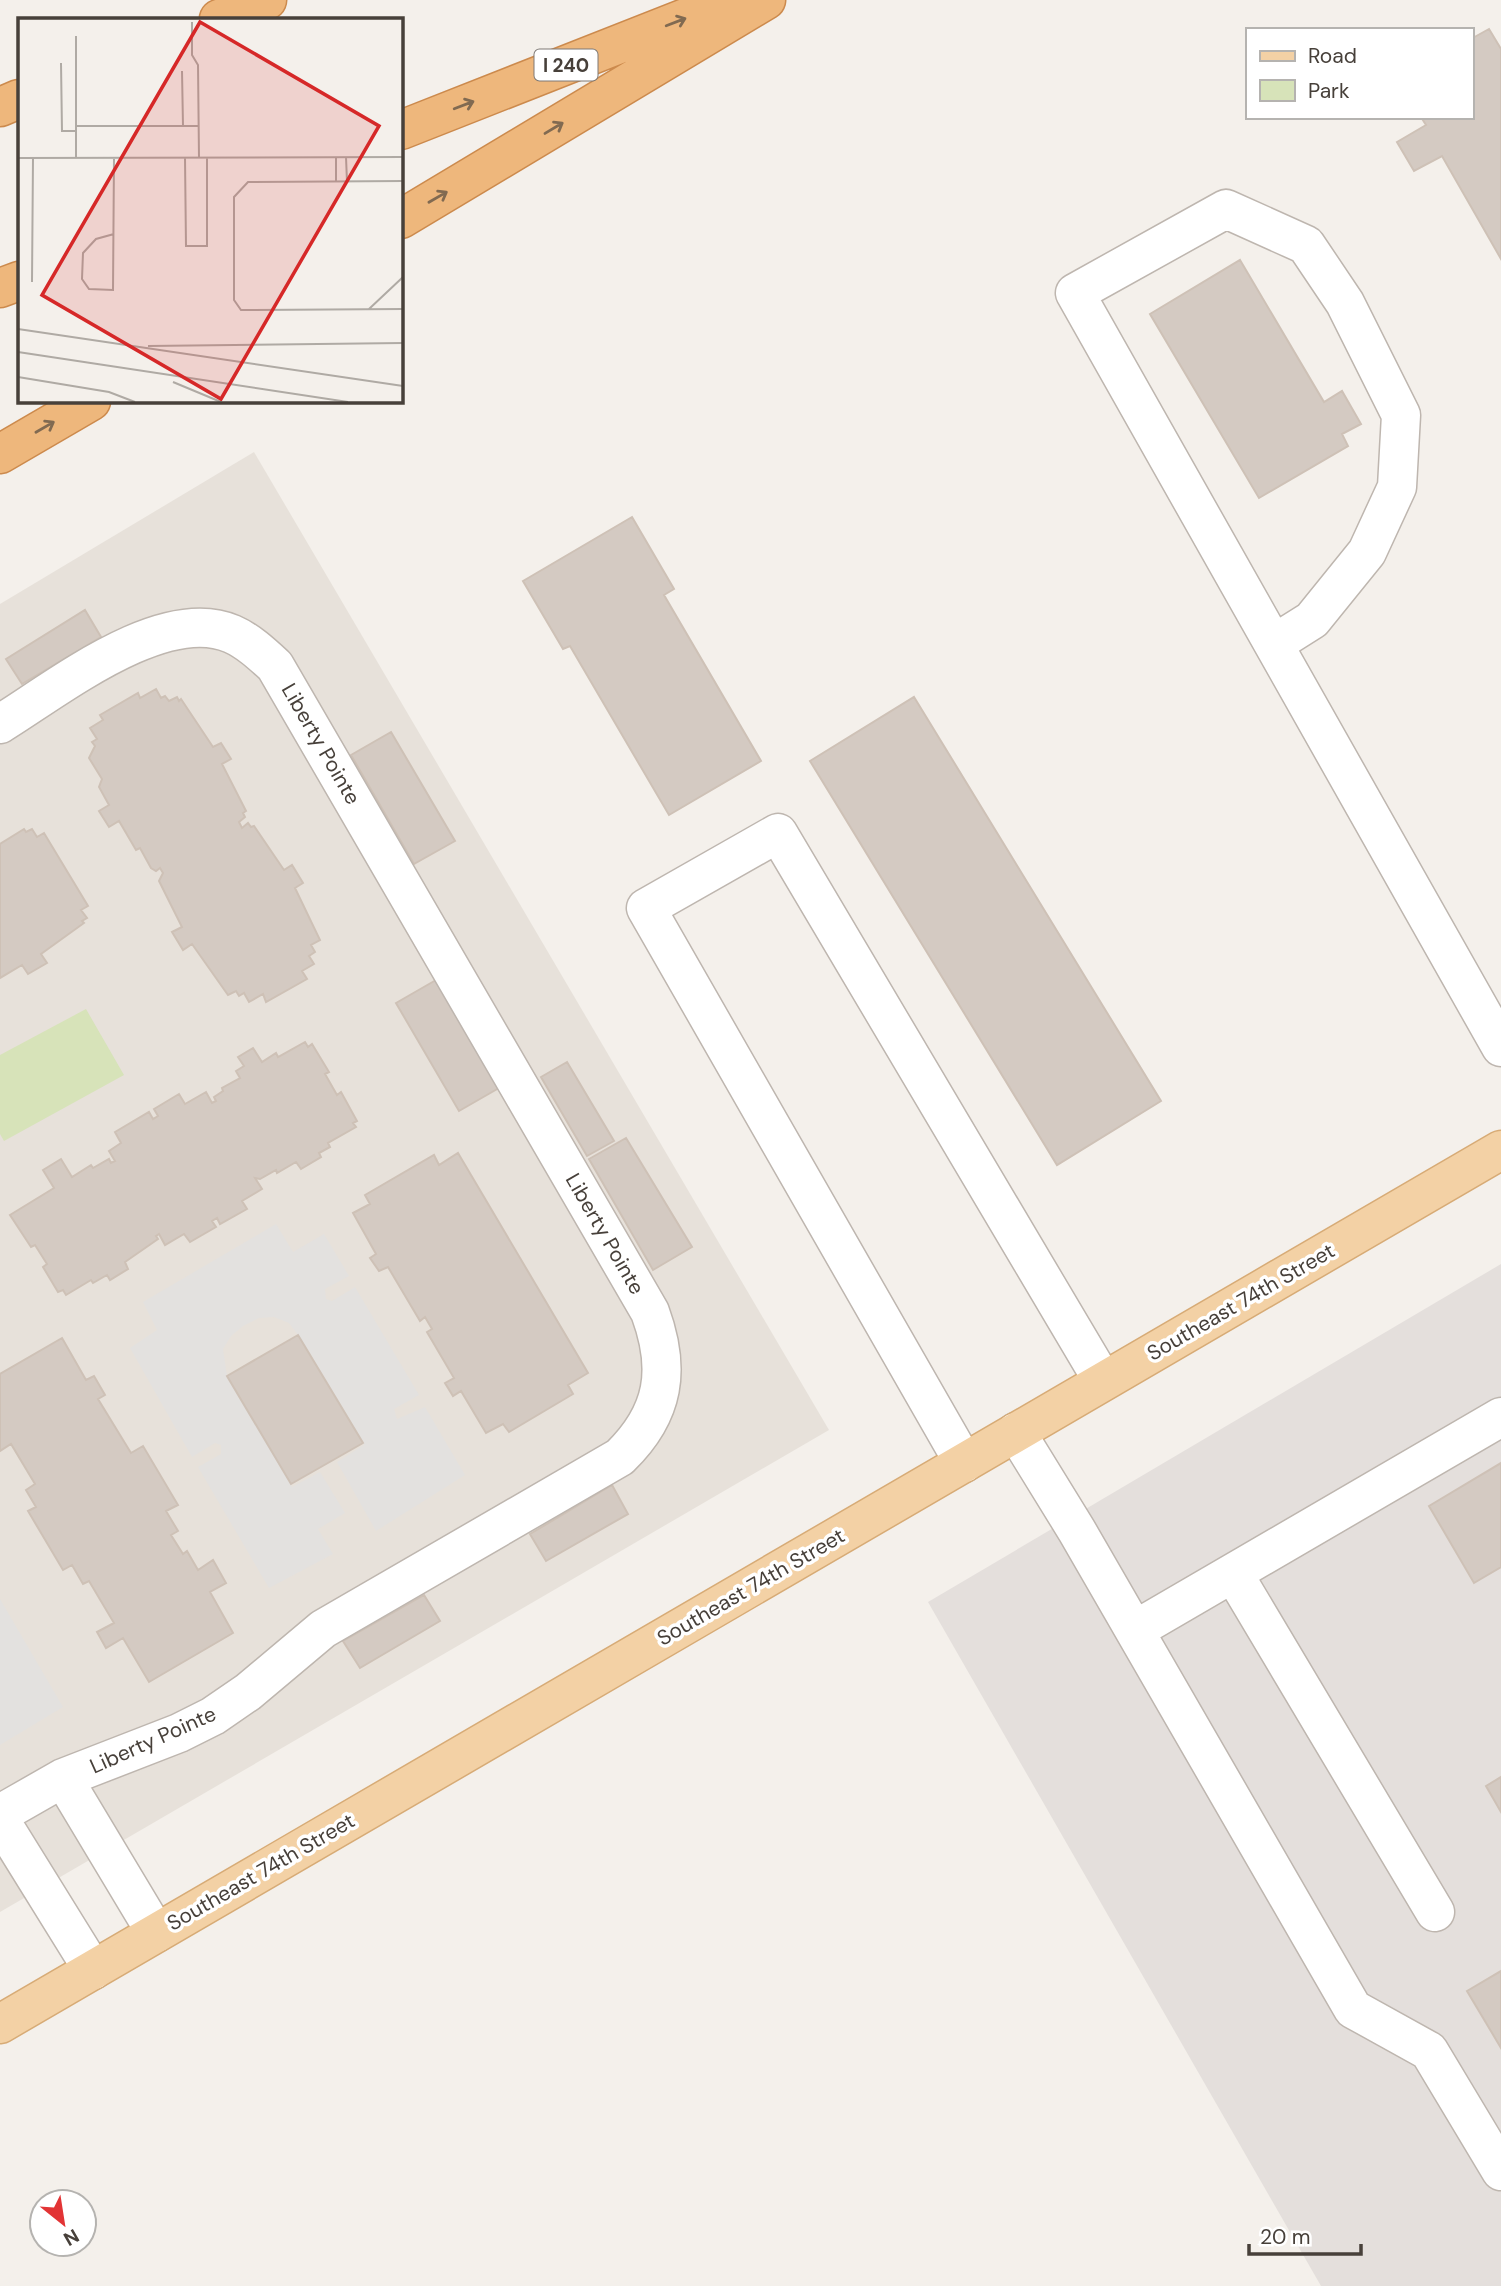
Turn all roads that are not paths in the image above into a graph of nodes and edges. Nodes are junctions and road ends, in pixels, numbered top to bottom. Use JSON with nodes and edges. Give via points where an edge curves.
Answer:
{"nodes":[{"id":1,"x":267,"y":0,"type":"edge"},
{"id":2,"x":731,"y":0,"type":"edge"},
{"id":3,"x":766,"y":0,"type":"edge"},
{"id":4,"x":222,"y":18,"type":"edge"},
{"id":5,"x":18,"y":99,"type":"edge"},
{"id":6,"x":0,"y":107,"type":"edge"},
{"id":7,"x":402,"y":130,"type":"edge"},
{"id":8,"x":402,"y":218,"type":"edge"},
{"id":9,"x":18,"y":281,"type":"edge"},
{"id":10,"x":0,"y":288,"type":"edge"},
{"id":11,"x":89,"y":402,"type":"edge"},
{"id":12,"x":0,"y":454,"type":"edge"},
{"id":13,"x":1274,"y":645,"type":"junction"},
{"id":14,"x":0,"y":724,"type":"edge"},
{"id":15,"x":1501,"y":1047,"type":"edge"},
{"id":16,"x":1501,"y":1150,"type":"edge"},
{"id":17,"x":1103,"y":1381,"type":"junction"},
{"id":18,"x":1501,"y":1417,"type":"edge"},
{"id":19,"x":1016,"y":1432,"type":"junction"},
{"id":20,"x":964,"y":1463,"type":"junction"},
{"id":21,"x":1233,"y":1573,"type":"junction"},
{"id":22,"x":1135,"y":1630,"type":"junction"},
{"id":23,"x":63,"y":1778,"type":"junction"},
{"id":24,"x":0,"y":1814,"type":"edge"},
{"id":25,"x":0,"y":1820,"type":"edge"},
{"id":26,"x":1435,"y":1912,"type":"dead end"},
{"id":27,"x":156,"y":1933,"type":"junction"},
{"id":28,"x":93,"y":1970,"type":"junction"},
{"id":29,"x":0,"y":2024,"type":"edge"},
{"id":30,"x":1501,"y":2171,"type":"edge"}],
"edges":[{"from":1,"to":4,"type":"highway"},
{"from":7,"to":2,"type":"highway","number":"I 240","one_way":true},
{"from":8,"to":3,"type":"highway","one_way":true},
{"from":5,"to":6,"type":"highway"},
{"from":9,"to":10,"type":"highway"},
{"from":12,"to":11,"type":"highway","one_way":true},
{"from":13,"to":13,"type":"street","via":[[1075,293],[1226,209],[1306,245],[1345,303],[1401,415],[1397,487],[1367,552],[1312,620]]},
{"from":13,"to":15,"type":"street"},
{"from":14,"to":23,"type":"street","name":"Liberty Pointe","via":[[132,643],[173,631],[201,628],[231,633],[275,666],[650,1312],[661,1343],[662,1376],[655,1409],[642,1435],[620,1457],[323,1629],[213,1716]]},
{"from":16,"to":17,"type":"main road","name":"Southeast 74th Street"},
{"from":17,"to":19,"type":"main road","name":"Southeast 74th Street"},
{"from":17,"to":20,"type":"street","via":[[778,834],[646,908]]},
{"from":18,"to":21,"type":"street"},
{"from":19,"to":20,"type":"main road","name":"Southeast 74th Street"},
{"from":19,"to":22,"type":"street"},
{"from":20,"to":27,"type":"main road","name":"Southeast 74th Street"},
{"from":21,"to":22,"type":"street"},
{"from":21,"to":26,"type":"street"},
{"from":22,"to":30,"type":"street","via":[[1353,2009],[1429,2051]]},
{"from":23,"to":24,"type":"street","name":"Liberty Pointe"},
{"from":23,"to":27,"type":"street"},
{"from":25,"to":28,"type":"street"},
{"from":27,"to":28,"type":"main road","name":"Southeast 74th Street"},
{"from":28,"to":29,"type":"main road","name":"Southeast 74th Street"}]}
